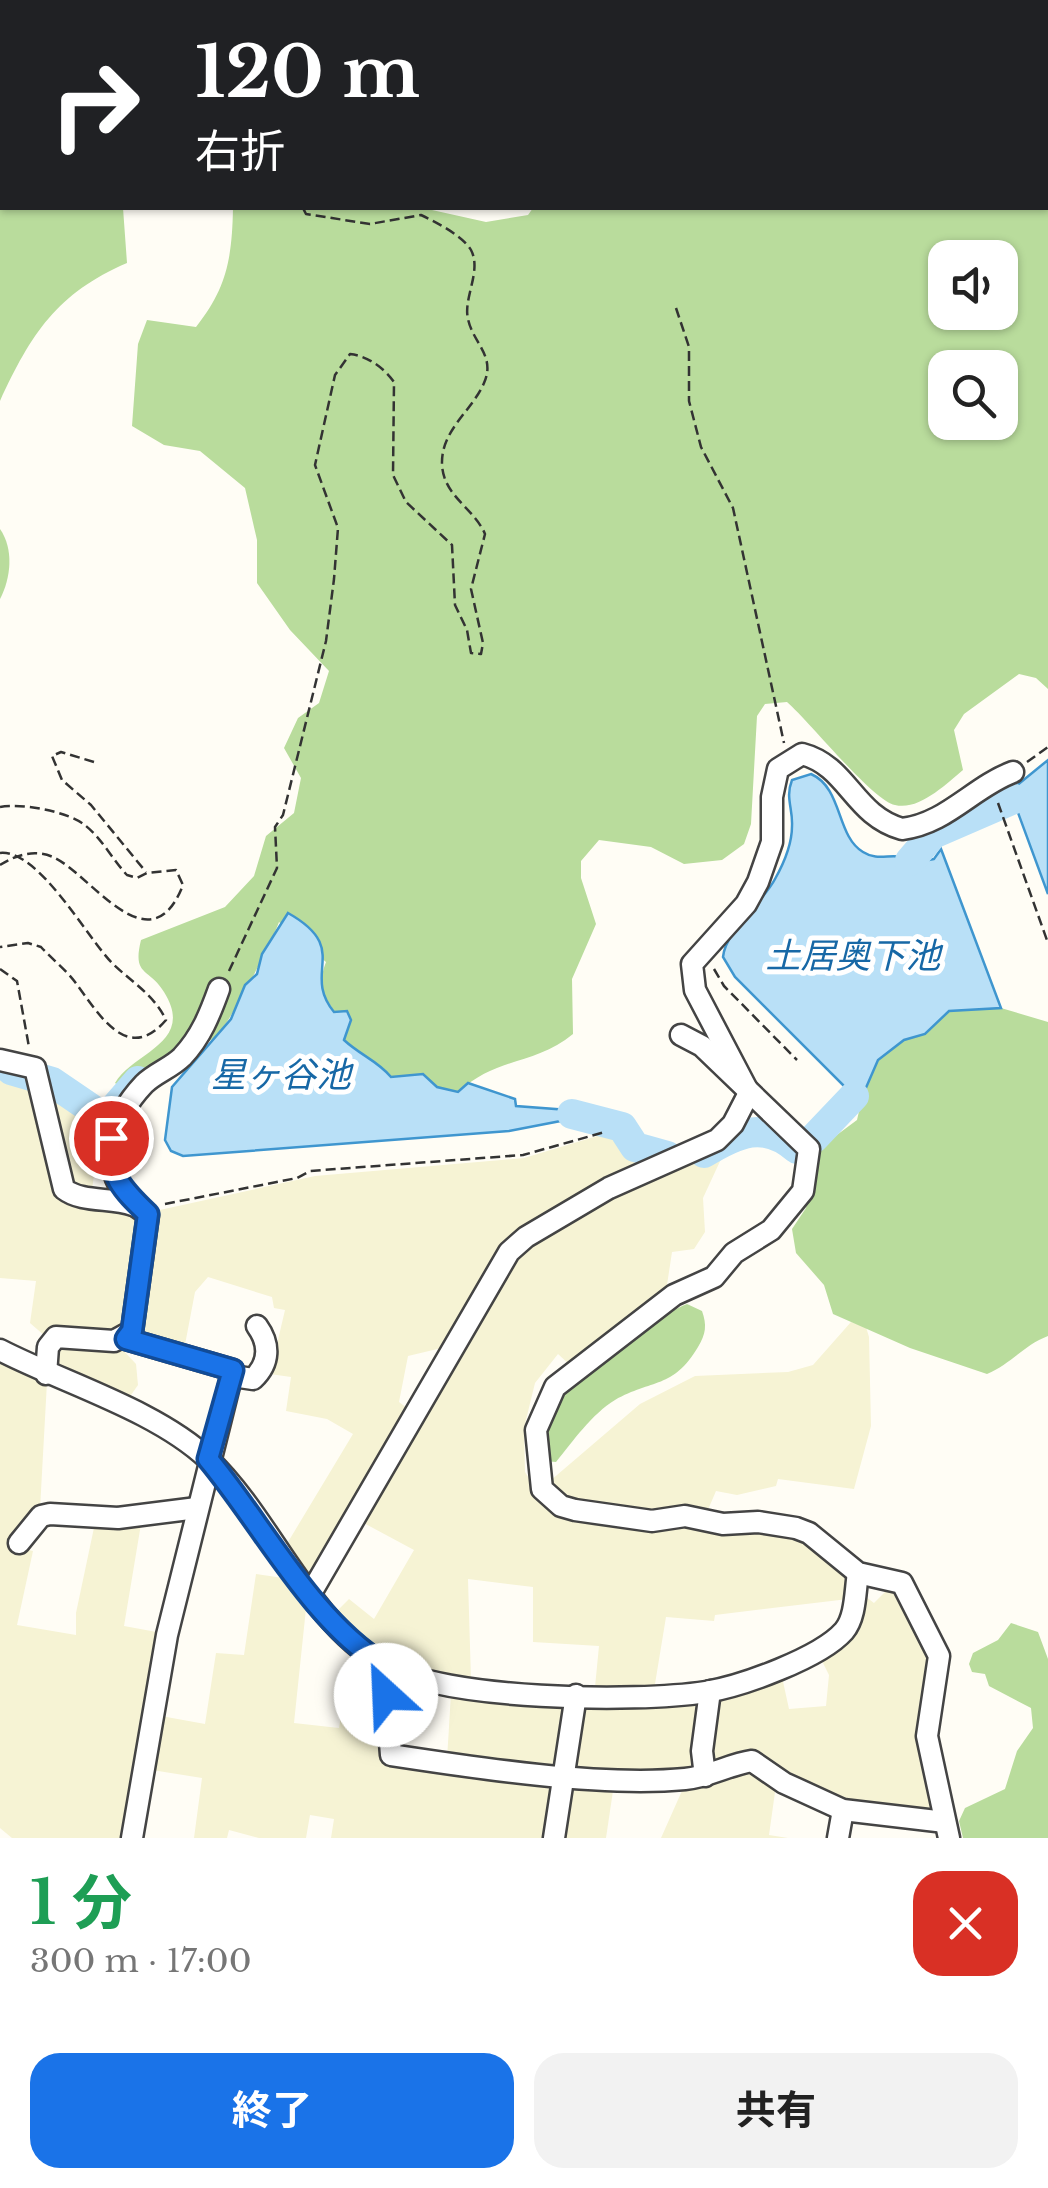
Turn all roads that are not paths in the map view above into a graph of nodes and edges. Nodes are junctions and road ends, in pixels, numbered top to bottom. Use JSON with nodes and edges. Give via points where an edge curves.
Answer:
{"nodes":[{"id":1,"x":1013,"y":772,"type":"road end"},
{"id":2,"x":219,"y":989,"type":"road end"},
{"id":3,"x":681,"y":1035,"type":"dead end"},
{"id":4,"x":0,"y":1060,"type":"edge"},
{"id":5,"x":749,"y":1093,"type":"junction"},
{"id":6,"x":139,"y":1208,"type":"junction"},
{"id":7,"x":257,"y":1326,"type":"dead end"},
{"id":8,"x":126,"y":1339,"type":"junction"},
{"id":9,"x":0,"y":1350,"type":"edge"},
{"id":10,"x":46,"y":1374,"type":"junction"},
{"id":11,"x":233,"y":1376,"type":"junction"},
{"id":12,"x":208,"y":1459,"type":"junction"},
{"id":13,"x":197,"y":1508,"type":"junction"},
{"id":14,"x":19,"y":1543,"type":"dead end"},
{"id":15,"x":858,"y":1573,"type":"junction"},
{"id":16,"x":311,"y":1594,"type":"junction"},
{"id":17,"x":384,"y":1665,"type":"junction"},
{"id":18,"x":710,"y":1691,"type":"junction"},
{"id":19,"x":576,"y":1695,"type":"junction"},
{"id":20,"x":565,"y":1775,"type":"junction"},
{"id":21,"x":705,"y":1776,"type":"junction"},
{"id":22,"x":843,"y":1810,"type":"junction"},
{"id":23,"x":947,"y":1830,"type":"edge"},
{"id":24,"x":132,"y":1838,"type":"edge"},
{"id":25,"x":554,"y":1838,"type":"edge"},
{"id":26,"x":838,"y":1838,"type":"edge"}],
"edges":[{"from":1,"to":5,"type":"street","via":[[986,782],[940,818],[902,829],[865,810],[829,764],[802,754],[788,759],[773,782],[772,842],[758,882],[696,956],[690,977]]},
{"from":2,"to":6,"type":"street","via":[[208,1022],[188,1048],[145,1083],[114,1124],[110,1154],[122,1190]]},
{"from":3,"to":5,"type":"street","via":[[702,1046]]},
{"from":4,"to":6,"type":"street","via":[[35,1068],[64,1189]]},
{"from":5,"to":15,"type":"street","via":[[803,1144],[803,1191],[771,1230],[734,1252],[714,1277],[674,1295],[555,1387],[536,1430],[538,1476],[550,1499],[575,1510],[796,1528]]},
{"from":5,"to":16,"type":"street","via":[[717,1140],[609,1188],[510,1252]]},
{"from":6,"to":8,"type":"street","via":[[132,1331]]},
{"from":7,"to":11,"type":"street","via":[[268,1344],[264,1366],[253,1379]]},
{"from":8,"to":10,"type":"street","via":[[56,1337],[48,1347]]},
{"from":8,"to":11,"type":"street","via":[[233,1370]]},
{"from":9,"to":10,"type":"street"},
{"from":10,"to":12,"type":"street","via":[[160,1426]]},
{"from":11,"to":12,"type":"street"},
{"from":12,"to":13,"type":"street"},
{"from":12,"to":16,"type":"street"},
{"from":13,"to":14,"type":"street","via":[[118,1518],[50,1514]]},
{"from":13,"to":24,"type":"street"},
{"from":15,"to":18,"type":"street","via":[[852,1615],[840,1635],[764,1674]]},
{"from":15,"to":23,"type":"street","via":[[902,1583],[939,1656],[927,1736]]},
{"from":16,"to":17,"type":"street"},
{"from":17,"to":19,"type":"street","via":[[427,1681]]},
{"from":17,"to":20,"type":"street","via":[[390,1755]]},
{"from":18,"to":19,"type":"street"},
{"from":18,"to":21,"type":"street"},
{"from":19,"to":20,"type":"street"},
{"from":20,"to":21,"type":"street"},
{"from":20,"to":25,"type":"street"},
{"from":21,"to":22,"type":"street","via":[[752,1762]]},
{"from":22,"to":23,"type":"street"},
{"from":22,"to":26,"type":"street"}]}
